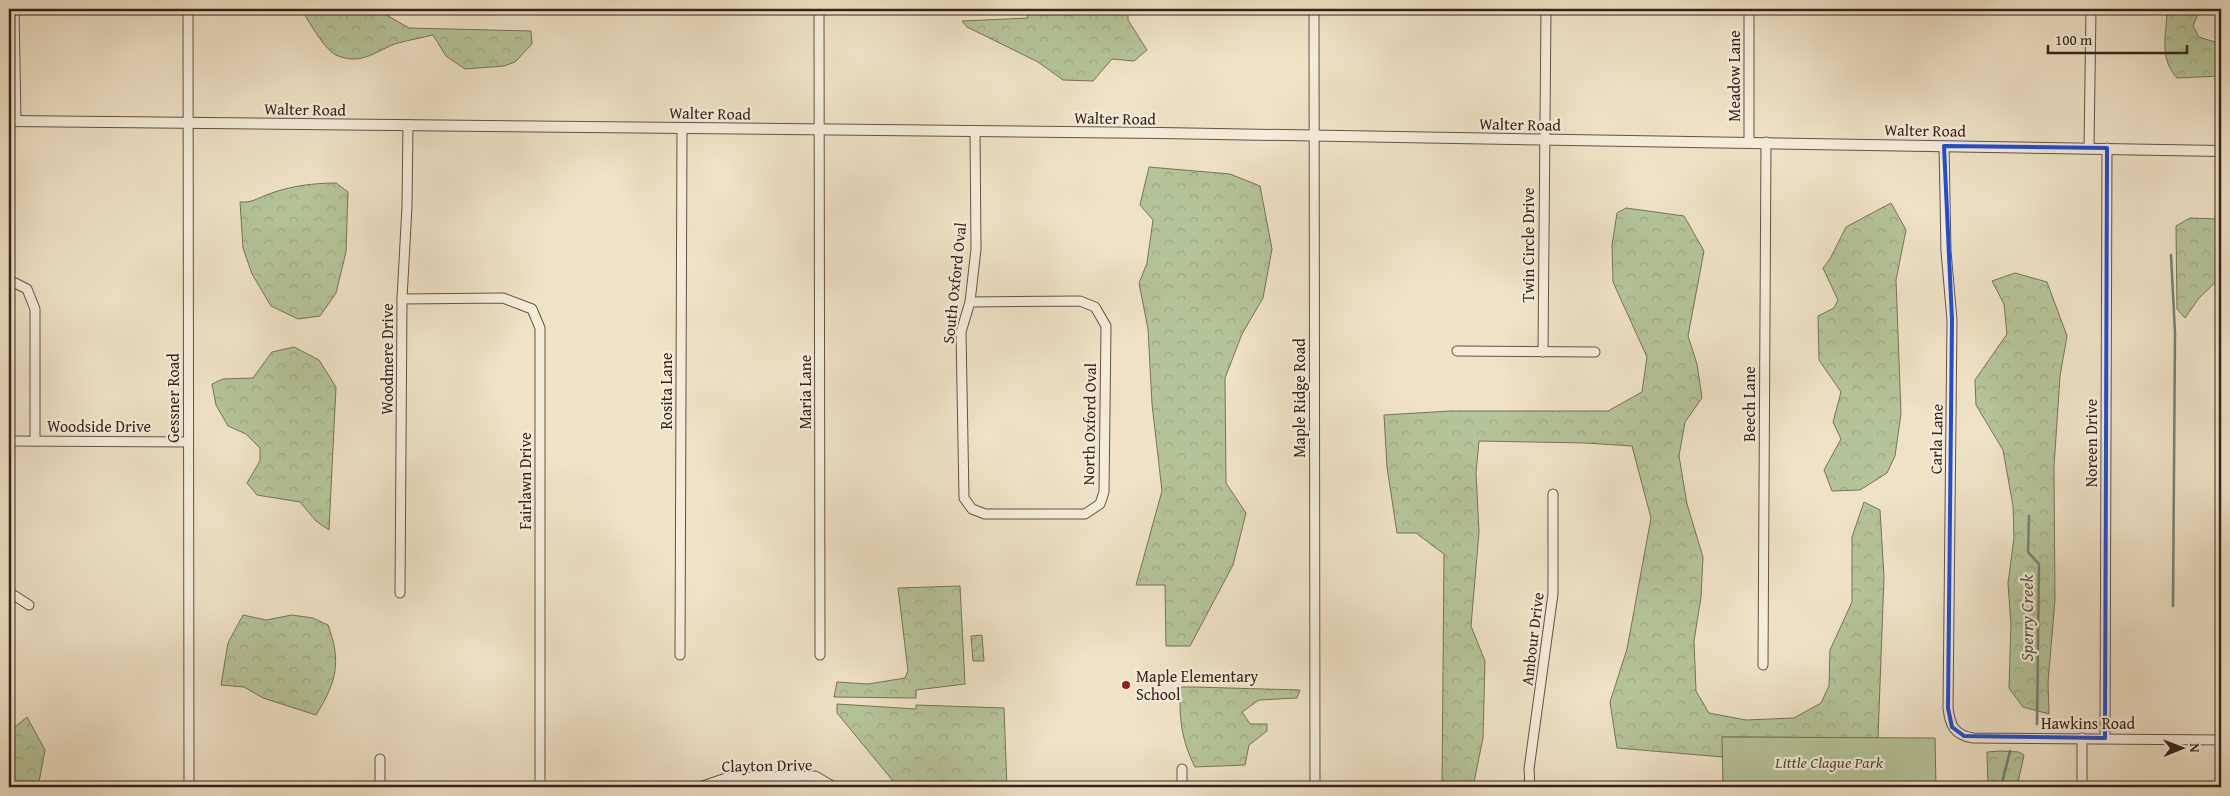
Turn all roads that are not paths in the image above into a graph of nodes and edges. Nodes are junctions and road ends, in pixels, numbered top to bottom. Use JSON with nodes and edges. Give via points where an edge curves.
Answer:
{"nodes":[{"id":1,"x":14,"y":9,"type":"edge"},
{"id":2,"x":188,"y":9,"type":"edge"},
{"id":3,"x":819,"y":9,"type":"edge"},
{"id":4,"x":1314,"y":9,"type":"edge"},
{"id":5,"x":1546,"y":9,"type":"edge"},
{"id":6,"x":1749,"y":9,"type":"edge"},
{"id":7,"x":2091,"y":9,"type":"edge"},
{"id":8,"x":12,"y":121,"type":"edge"},
{"id":9,"x":188,"y":123,"type":"junction"},
{"id":10,"x":408,"y":126,"type":"junction"},
{"id":11,"x":682,"y":128,"type":"junction"},
{"id":12,"x":820,"y":129,"type":"junction"},
{"id":13,"x":975,"y":131,"type":"junction"},
{"id":14,"x":1314,"y":136,"type":"junction"},
{"id":15,"x":1546,"y":139,"type":"junction"},
{"id":16,"x":1749,"y":142,"type":"junction"},
{"id":17,"x":1766,"y":142,"type":"junction"},
{"id":18,"x":1944,"y":146,"type":"junction"},
{"id":19,"x":2089,"y":148,"type":"junction"},
{"id":20,"x":2107,"y":148,"type":"junction"},
{"id":21,"x":2221,"y":152,"type":"edge"},
{"id":22,"x":9,"y":280,"type":"edge"},
{"id":23,"x":402,"y":299,"type":"junction"},
{"id":24,"x":970,"y":302,"type":"junction"},
{"id":25,"x":1457,"y":351,"type":"dead end"},
{"id":26,"x":1543,"y":352,"type":"junction"},
{"id":27,"x":1595,"y":352,"type":"dead end"},
{"id":28,"x":9,"y":441,"type":"edge"},
{"id":29,"x":35,"y":441,"type":"junction"},
{"id":30,"x":188,"y":442,"type":"junction"},
{"id":31,"x":1553,"y":494,"type":"dead end"},
{"id":32,"x":1085,"y":514,"type":"joint"},
{"id":33,"x":9,"y":592,"type":"edge"},
{"id":34,"x":400,"y":593,"type":"dead end"},
{"id":35,"x":29,"y":605,"type":"dead end"},
{"id":36,"x":680,"y":655,"type":"dead end"},
{"id":37,"x":820,"y":655,"type":"dead end"},
{"id":38,"x":1763,"y":665,"type":"dead end"},
{"id":39,"x":1956,"y":732,"type":"joint"},
{"id":40,"x":2082,"y":738,"type":"junction"},
{"id":41,"x":2105,"y":738,"type":"junction"},
{"id":42,"x":2221,"y":740,"type":"edge"},
{"id":43,"x":380,"y":759,"type":"dead end"},
{"id":44,"x":1182,"y":769,"type":"dead end"},
{"id":45,"x":189,"y":787,"type":"edge"},
{"id":46,"x":380,"y":787,"type":"edge"},
{"id":47,"x":540,"y":787,"type":"edge"},
{"id":48,"x":700,"y":787,"type":"edge"},
{"id":49,"x":834,"y":787,"type":"edge"},
{"id":50,"x":1182,"y":787,"type":"edge"},
{"id":51,"x":1316,"y":787,"type":"edge"},
{"id":52,"x":1530,"y":787,"type":"edge"},
{"id":53,"x":2082,"y":787,"type":"edge"}],
"edges":[{"from":1,"to":8,"type":"street"},
{"from":2,"to":9,"type":"street","name":"Gessner Road"},
{"from":3,"to":12,"type":"street","name":"Maria Lane"},
{"from":4,"to":14,"type":"street","name":"Maple Ridge Road"},
{"from":5,"to":15,"type":"street","name":"Twin Circle Drive"},
{"from":6,"to":16,"type":"street","name":"Meadow Lane"},
{"from":7,"to":19,"type":"street"},
{"from":8,"to":9,"type":"street","name":"Walter Road"},
{"from":9,"to":10,"type":"street","name":"Walter Road"},
{"from":9,"to":30,"type":"street","name":"Gessner Road"},
{"from":10,"to":11,"type":"street","name":"Walter Road"},
{"from":10,"to":23,"type":"street","name":"Woodmere Drive"},
{"from":11,"to":12,"type":"street","name":"Walter Road"},
{"from":11,"to":36,"type":"street","name":"Rosita Lane"},
{"from":12,"to":13,"type":"street","name":"Walter Road"},
{"from":12,"to":37,"type":"street","name":"Maria Lane"},
{"from":13,"to":14,"type":"street","name":"Walter Road"},
{"from":13,"to":24,"type":"street","name":"South Oxford Oval","via":[[976,249]]},
{"from":14,"to":15,"type":"street","name":"Walter Road"},
{"from":14,"to":51,"type":"street","name":"Maple Ridge Road"},
{"from":15,"to":16,"type":"street","name":"Walter Road"},
{"from":15,"to":26,"type":"street","name":"Twin Circle Drive"},
{"from":16,"to":17,"type":"street","name":"Walter Road"},
{"from":17,"to":18,"type":"street","name":"Walter Road"},
{"from":17,"to":38,"type":"street","name":"Beech Lane"},
{"from":18,"to":19,"type":"street","name":"Walter Road"},
{"from":18,"to":39,"type":"street","name":"Carla Lane","via":[[1946,251],[1952,320],[1948,708]]},
{"from":19,"to":20,"type":"street","name":"Walter Road"},
{"from":20,"to":21,"type":"street","name":"Walter Road"},
{"from":20,"to":41,"type":"street","name":"Noreen Drive"},
{"from":22,"to":29,"type":"street","via":[[27,290],[35,308]]},
{"from":23,"to":34,"type":"street","name":"Woodmere Drive"},
{"from":23,"to":47,"type":"street","name":"Fairlawn Drive","via":[[504,298],[532,309],[540,328]]},
{"from":24,"to":32,"type":"street","name":"South Oxford Oval","via":[[961,332],[964,498],[972,510],[986,514]]},
{"from":24,"to":32,"type":"street","name":"North Oxford Oval","via":[[1080,301],[1095,308],[1106,326],[1104,492],[1100,504]]},
{"from":25,"to":26,"type":"street"},
{"from":26,"to":27,"type":"street"},
{"from":28,"to":29,"type":"street","name":"Woodside Drive"},
{"from":29,"to":30,"type":"street","name":"Woodside Drive"},
{"from":30,"to":45,"type":"street","name":"Gessner Road"},
{"from":31,"to":52,"type":"street","name":"Ambour Drive","via":[[1553,594],[1529,769]]},
{"from":33,"to":35,"type":"street"},
{"from":39,"to":40,"type":"street","name":"Hawkins Road","via":[[1973,738]]},
{"from":40,"to":41,"type":"street","name":"Hawkins Road"},
{"from":40,"to":53,"type":"street"},
{"from":41,"to":42,"type":"street","name":"Hawkins Road"},
{"from":43,"to":46,"type":"street"},
{"from":44,"to":50,"type":"street"},
{"from":48,"to":49,"type":"street","name":"Clayton Drive","via":[[726,778],[815,776]]}]}
